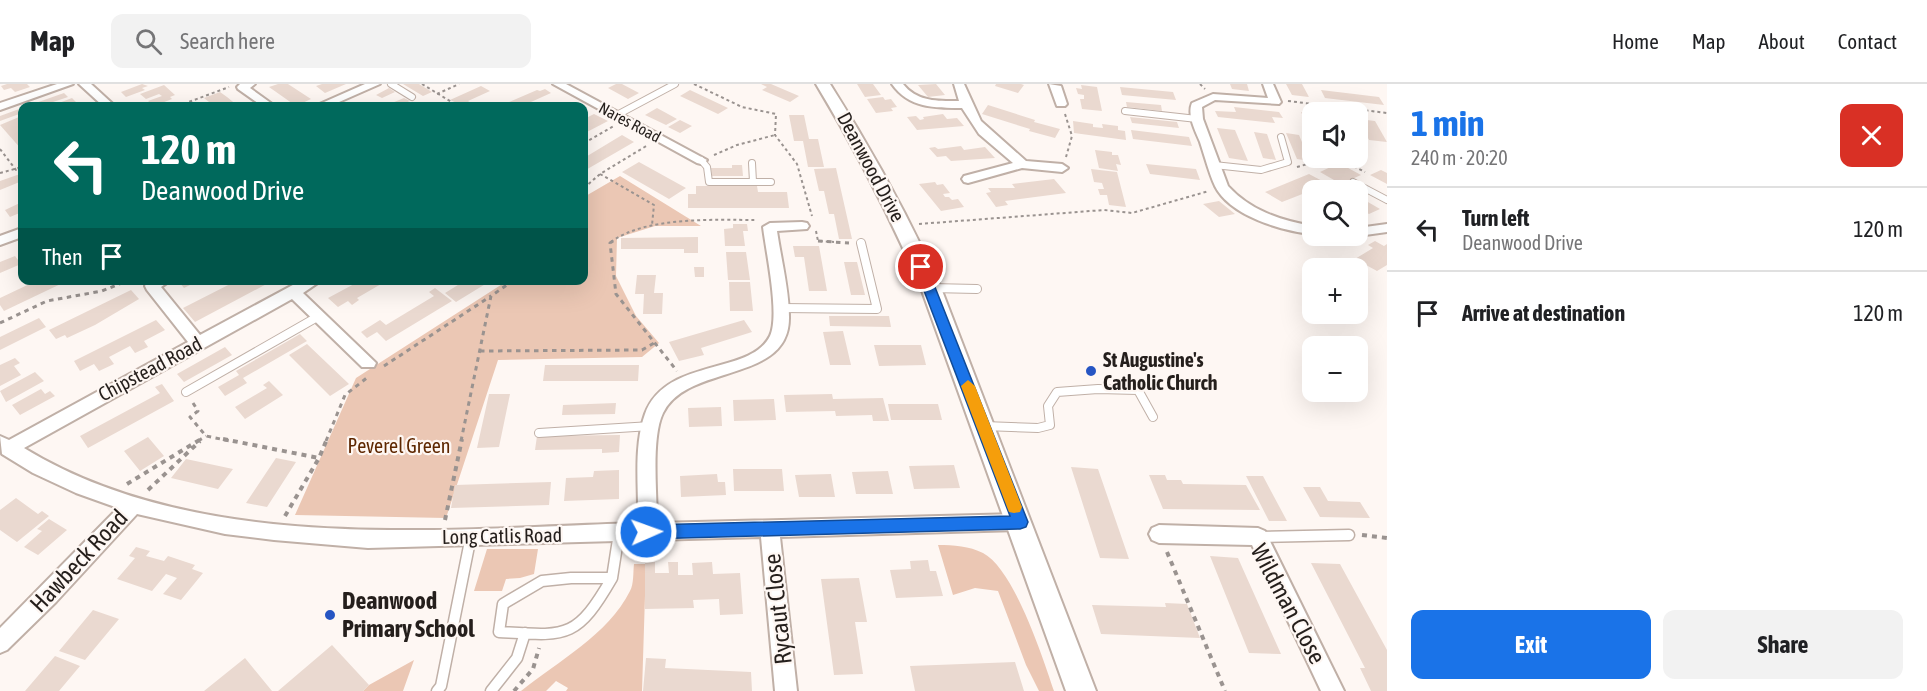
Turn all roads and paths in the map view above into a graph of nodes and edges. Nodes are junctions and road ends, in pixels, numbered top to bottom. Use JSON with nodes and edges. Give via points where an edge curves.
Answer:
{"nodes":[{"id":1,"x":68,"y":84,"type":"edge"},
{"id":2,"x":84,"y":84,"type":"edge"},
{"id":3,"x":227,"y":84,"type":"edge"},
{"id":4,"x":250,"y":84,"type":"edge"},
{"id":5,"x":375,"y":84,"type":"edge"},
{"id":6,"x":391,"y":84,"type":"edge"},
{"id":7,"x":422,"y":84,"type":"edge"},
{"id":8,"x":459,"y":84,"type":"edge"},
{"id":9,"x":558,"y":84,"type":"edge"},
{"id":10,"x":672,"y":84,"type":"edge"},
{"id":11,"x":694,"y":84,"type":"edge"},
{"id":12,"x":823,"y":84,"type":"edge"},
{"id":13,"x":897,"y":84,"type":"edge"},
{"id":14,"x":959,"y":84,"type":"edge"},
{"id":15,"x":1054,"y":84,"type":"edge"},
{"id":16,"x":1268,"y":84,"type":"edge"},
{"id":17,"x":437,"y":94,"type":"junction"},
{"id":18,"x":343,"y":97,"type":"junction"},
{"id":19,"x":412,"y":97,"type":"dead end"},
{"id":20,"x":104,"y":102,"type":"edge"},
{"id":21,"x":193,"y":102,"type":"edge"},
{"id":22,"x":263,"y":102,"type":"edge"},
{"id":23,"x":331,"y":102,"type":"edge"},
{"id":24,"x":350,"y":102,"type":"edge"},
{"id":25,"x":451,"y":102,"type":"edge"},
{"id":26,"x":1275,"y":102,"type":"junction"},
{"id":27,"x":1310,"y":102,"type":"edge"},
{"id":28,"x":1061,"y":104,"type":"joint"},
{"id":29,"x":965,"y":105,"type":"junction"},
{"id":30,"x":0,"y":108,"type":"edge"},
{"id":31,"x":1368,"y":110,"type":"edge"},
{"id":32,"x":1125,"y":111,"type":"dead end"},
{"id":33,"x":1387,"y":113,"type":"edge"},
{"id":34,"x":617,"y":115,"type":"junction"},
{"id":35,"x":1197,"y":119,"type":"junction"},
{"id":36,"x":775,"y":135,"type":"junction"},
{"id":37,"x":1281,"y":137,"type":"dead end"},
{"id":38,"x":659,"y":138,"type":"junction"},
{"id":39,"x":588,"y":141,"type":"edge"},
{"id":40,"x":0,"y":149,"type":"edge"},
{"id":41,"x":701,"y":160,"type":"junction"},
{"id":42,"x":1288,"y":162,"type":"junction"},
{"id":43,"x":752,"y":163,"type":"dead end"},
{"id":44,"x":1022,"y":164,"type":"junction"},
{"id":45,"x":1214,"y":165,"type":"junction"},
{"id":46,"x":1302,"y":166,"type":"edge"},
{"id":47,"x":1062,"y":168,"type":"joint"},
{"id":48,"x":1357,"y":168,"type":"edge"},
{"id":49,"x":16,"y":170,"type":"joint"},
{"id":50,"x":0,"y":173,"type":"edge"},
{"id":51,"x":600,"y":174,"type":"junction"},
{"id":52,"x":1368,"y":174,"type":"dead end"},
{"id":53,"x":968,"y":179,"type":"dead end"},
{"id":54,"x":753,"y":182,"type":"junction"},
{"id":55,"x":771,"y":182,"type":"dead end"},
{"id":56,"x":588,"y":184,"type":"edge"},
{"id":57,"x":1222,"y":187,"type":"junction"},
{"id":58,"x":1368,"y":190,"type":"edge"},
{"id":59,"x":1387,"y":201,"type":"edge"},
{"id":60,"x":652,"y":225,"type":"junction"},
{"id":61,"x":903,"y":225,"type":"junction"},
{"id":62,"x":770,"y":226,"type":"junction"},
{"id":63,"x":809,"y":226,"type":"junction"},
{"id":64,"x":1302,"y":228,"type":"edge"},
{"id":65,"x":1387,"y":228,"type":"edge"},
{"id":66,"x":1368,"y":231,"type":"edge"},
{"id":67,"x":18,"y":234,"type":"edge"},
{"id":68,"x":0,"y":241,"type":"edge"},
{"id":69,"x":861,"y":243,"type":"joint"},
{"id":70,"x":154,"y":285,"type":"edge"},
{"id":71,"x":306,"y":285,"type":"edge"},
{"id":72,"x":507,"y":285,"type":"edge"},
{"id":73,"x":117,"y":286,"type":"edge"},
{"id":74,"x":931,"y":288,"type":"junction"},
{"id":75,"x":977,"y":289,"type":"dead end"},
{"id":76,"x":293,"y":292,"type":"junction"},
{"id":77,"x":491,"y":296,"type":"junction"},
{"id":78,"x":781,"y":309,"type":"junction"},
{"id":79,"x":318,"y":316,"type":"junction"},
{"id":80,"x":0,"y":323,"type":"edge"},
{"id":81,"x":198,"y":343,"type":"junction"},
{"id":82,"x":654,"y":343,"type":"junction"},
{"id":83,"x":480,"y":351,"type":"junction"},
{"id":84,"x":368,"y":363,"type":"dead end"},
{"id":85,"x":686,"y":381,"type":"junction"},
{"id":86,"x":186,"y":392,"type":"joint"},
{"id":87,"x":1153,"y":417,"type":"dead end"},
{"id":88,"x":651,"y":426,"type":"junction"},
{"id":89,"x":984,"y":426,"type":"junction"},
{"id":90,"x":539,"y":433,"type":"dead end"},
{"id":91,"x":206,"y":436,"type":"junction"},
{"id":92,"x":4,"y":446,"type":"edge"},
{"id":93,"x":319,"y":458,"type":"junction"},
{"id":94,"x":107,"y":495,"type":"junction"},
{"id":95,"x":133,"y":505,"type":"junction"},
{"id":96,"x":1020,"y":522,"type":"junction"},
{"id":97,"x":770,"y":528,"type":"junction"},
{"id":98,"x":646,"y":532,"type":"junction"},
{"id":99,"x":274,"y":533,"type":"junction"},
{"id":100,"x":619,"y":533,"type":"junction"},
{"id":101,"x":1159,"y":534,"type":"joint"},
{"id":102,"x":1349,"y":535,"type":"joint"},
{"id":103,"x":471,"y":536,"type":"junction"},
{"id":104,"x":441,"y":537,"type":"junction"},
{"id":105,"x":1258,"y":537,"type":"junction"},
{"id":106,"x":1387,"y":538,"type":"edge"},
{"id":107,"x":612,"y":579,"type":"junction"},
{"id":108,"x":525,"y":633,"type":"junction"},
{"id":109,"x":0,"y":643,"type":"edge"},
{"id":110,"x":436,"y":691,"type":"edge"},
{"id":111,"x":491,"y":691,"type":"edge"},
{"id":112,"x":786,"y":691,"type":"edge"},
{"id":113,"x":1081,"y":691,"type":"edge"},
{"id":114,"x":1225,"y":691,"type":"edge"},
{"id":115,"x":1333,"y":691,"type":"edge"}],
"edges":[{"from":1,"to":30,"type":"street"},
{"from":2,"to":20,"type":"street"},
{"from":3,"to":21,"type":"path","via":[[231,86]]},
{"from":4,"to":22,"type":"street","via":[[242,87]]},
{"from":5,"to":18,"type":"street"},
{"from":6,"to":19,"type":"lane"},
{"from":7,"to":17,"type":"path"},
{"from":8,"to":17,"type":"path"},
{"from":9,"to":34,"type":"street","name":"Nares Road"},
{"from":10,"to":34,"type":"lane"},
{"from":11,"to":36,"type":"path","via":[[742,107],[776,114]]},
{"from":12,"to":61,"type":"street","name":"Deanwood Drive"},
{"from":13,"to":29,"type":"street","via":[[913,100]]},
{"from":14,"to":29,"type":"street"},
{"from":15,"to":28,"type":"street"},
{"from":16,"to":26,"type":"street"},
{"from":17,"to":25,"type":"path"},
{"from":18,"to":23,"type":"street"},
{"from":18,"to":24,"type":"street"},
{"from":26,"to":27,"type":"path"},
{"from":26,"to":35,"type":"street","via":[[1213,97],[1196,105]]},
{"from":28,"to":47,"type":"path","via":[[1072,136]]},
{"from":29,"to":44,"type":"street","via":[[983,134]]},
{"from":31,"to":33,"type":"path"},
{"from":32,"to":35,"type":"lane"},
{"from":34,"to":38,"type":"street","name":"Nares Road"},
{"from":34,"to":39,"type":"path","via":[[618,124]]},
{"from":35,"to":45,"type":"street"},
{"from":36,"to":41,"type":"path"},
{"from":36,"to":63,"type":"path","via":[[797,164]]},
{"from":37,"to":42,"type":"lane"},
{"from":38,"to":41,"type":"street","name":"Nares Road"},
{"from":38,"to":51,"type":"path"},
{"from":40,"to":49,"type":"path"},
{"from":41,"to":54,"type":"lane","via":[[707,167],[709,182]]},
{"from":42,"to":45,"type":"lane","via":[[1261,170]]},
{"from":42,"to":46,"type":"path"},
{"from":43,"to":54,"type":"lane"},
{"from":44,"to":47,"type":"street"},
{"from":44,"to":53,"type":"street"},
{"from":45,"to":57,"type":"street"},
{"from":48,"to":52,"type":"path"},
{"from":49,"to":50,"type":"path"},
{"from":51,"to":56,"type":"path"},
{"from":51,"to":60,"type":"path","via":[[654,205]]},
{"from":54,"to":55,"type":"lane"},
{"from":57,"to":61,"type":"path","via":[[1132,213],[1104,210]]},
{"from":57,"to":64,"type":"street","via":[[1252,212]]},
{"from":58,"to":59,"type":"lane"},
{"from":60,"to":62,"type":"path","via":[[757,220]]},
{"from":60,"to":82,"type":"path","via":[[615,236],[610,243],[616,294]]},
{"from":61,"to":74,"type":"street","name":"Deanwood Drive"},
{"from":62,"to":63,"type":"street"},
{"from":62,"to":78,"type":"street"},
{"from":63,"to":69,"type":"path","via":[[818,241]]},
{"from":65,"to":66,"type":"street"},
{"from":67,"to":68,"type":"street"},
{"from":69,"to":78,"type":"lane","via":[[877,309]]},
{"from":70,"to":81,"type":"street"},
{"from":71,"to":76,"type":"street","name":"Chipstead Road"},
{"from":72,"to":77,"type":"path"},
{"from":73,"to":80,"type":"path","via":[[47,302]]},
{"from":74,"to":75,"type":"lane"},
{"from":74,"to":89,"type":"street","name":"Deanwood Drive"},
{"from":76,"to":79,"type":"street"},
{"from":76,"to":81,"type":"street","name":"Chipstead Road"},
{"from":77,"to":83,"type":"path"},
{"from":77,"to":93,"type":"path","via":[[376,370],[345,395]]},
{"from":78,"to":85,"type":"street","via":[[779,335],[768,350],[745,364]]},
{"from":79,"to":84,"type":"street"},
{"from":79,"to":86,"type":"lane"},
{"from":81,"to":92,"type":"street","name":"Chipstead Road"},
{"from":82,"to":83,"type":"path","via":[[642,350]]},
{"from":82,"to":85,"type":"path"},
{"from":83,"to":104,"type":"path"},
{"from":85,"to":88,"type":"street","via":[[660,403]]},
{"from":86,"to":91,"type":"path","via":[[198,411],[190,417]]},
{"from":87,"to":89,"type":"lane","via":[[1138,390],[1098,389],[1057,392],[1047,406],[1050,425]]},
{"from":88,"to":90,"type":"lane"},
{"from":88,"to":98,"type":"street"},
{"from":89,"to":96,"type":"street","name":"Deanwood Drive"},
{"from":91,"to":93,"type":"path"},
{"from":91,"to":94,"type":"path"},
{"from":91,"to":95,"type":"path"},
{"from":92,"to":94,"type":"street","name":"Long Catlis Road","via":[[70,481]]},
{"from":93,"to":99,"type":"path"},
{"from":94,"to":95,"type":"street","name":"Long Catlis Road"},
{"from":95,"to":99,"type":"street","name":"Long Catlis Road"},
{"from":95,"to":109,"type":"street","name":"Hawbeck Road"},
{"from":96,"to":97,"type":"street","name":"Long Catlis Road"},
{"from":96,"to":113,"type":"street","name":"Deanwood Drive"},
{"from":97,"to":98,"type":"street","name":"Long Catlis Road"},
{"from":97,"to":112,"type":"street","name":"Rycaut Close"},
{"from":98,"to":100,"type":"street","name":"Long Catlis Road"},
{"from":99,"to":104,"type":"street","name":"Long Catlis Road","via":[[368,539]]},
{"from":100,"to":103,"type":"street","name":"Long Catlis Road"},
{"from":100,"to":107,"type":"lane"},
{"from":101,"to":105,"type":"street","name":"Wildman Close"},
{"from":101,"to":114,"type":"path"},
{"from":102,"to":105,"type":"lane"},
{"from":102,"to":106,"type":"path"},
{"from":103,"to":104,"type":"street","name":"Long Catlis Road"},
{"from":103,"to":110,"type":"lane","via":[[441,686]]},
{"from":105,"to":115,"type":"street","name":"Wildman Close"},
{"from":107,"to":108,"type":"lane","via":[[594,609],[572,629],[551,635]]},
{"from":107,"to":108,"type":"lane","via":[[542,581],[521,592],[503,604],[499,632]]},
{"from":108,"to":111,"type":"lane","via":[[518,661]]}]}
